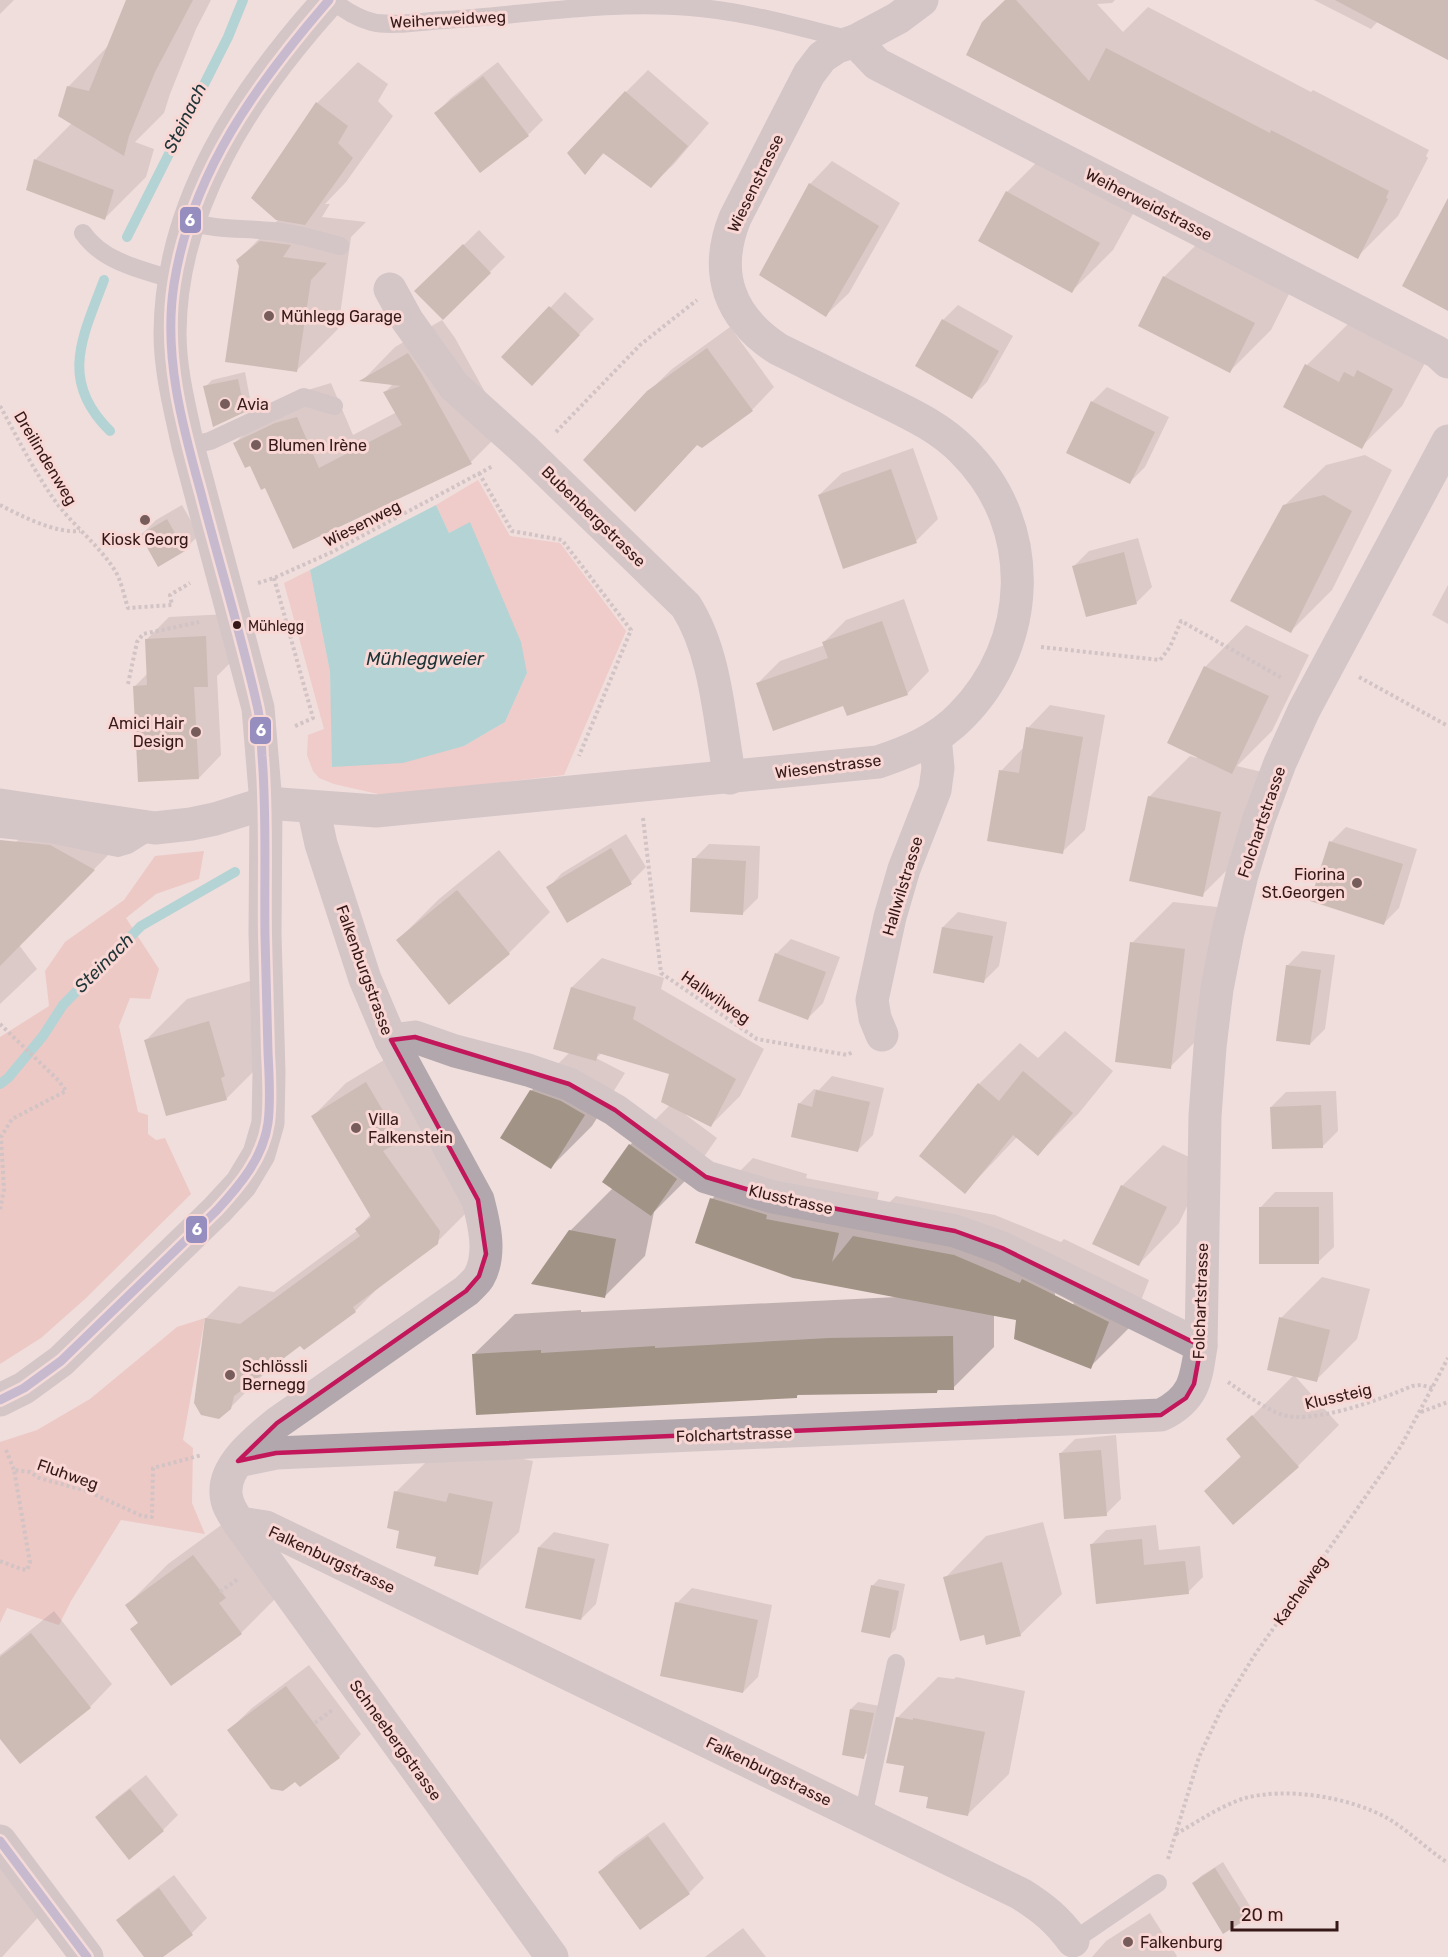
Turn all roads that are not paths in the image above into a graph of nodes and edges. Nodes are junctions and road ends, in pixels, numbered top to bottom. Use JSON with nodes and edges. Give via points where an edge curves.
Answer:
{"nodes":[{"id":1,"x":331,"y":0,"type":"edge"},
{"id":2,"x":922,"y":0,"type":"edge"},
{"id":3,"x":855,"y":41,"type":"junction"},
{"id":4,"x":189,"y":222,"type":"junction"},
{"id":5,"x":83,"y":233,"type":"dead end"},
{"id":6,"x":340,"y":246,"type":"dead end"},
{"id":7,"x":175,"y":280,"type":"junction"},
{"id":8,"x":390,"y":289,"type":"dead end"},
{"id":9,"x":1448,"y":362,"type":"edge"},
{"id":10,"x":334,"y":406,"type":"dead end"},
{"id":11,"x":1448,"y":441,"type":"edge"},
{"id":12,"x":188,"y":446,"type":"junction"},
{"id":13,"x":935,"y":737,"type":"junction"},
{"id":14,"x":730,"y":778,"type":"junction"},
{"id":15,"x":266,"y":803,"type":"junction"},
{"id":16,"x":0,"y":805,"type":"edge"},
{"id":17,"x":313,"y":807,"type":"junction"},
{"id":18,"x":155,"y":828,"type":"junction"},
{"id":19,"x":0,"y":829,"type":"edge"},
{"id":20,"x":882,"y":1035,"type":"road end"},
{"id":21,"x":391,"y":1040,"type":"junction"},
{"id":22,"x":1201,"y":1346,"type":"junction"},
{"id":23,"x":0,"y":1400,"type":"edge"},
{"id":24,"x":238,"y":1461,"type":"junction"},
{"id":25,"x":239,"y":1523,"type":"junction"},
{"id":26,"x":896,"y":1663,"type":"dead end"},
{"id":27,"x":863,"y":1816,"type":"junction"},
{"id":28,"x":0,"y":1841,"type":"edge"},
{"id":29,"x":1158,"y":1883,"type":"dead end"},
{"id":30,"x":1073,"y":1941,"type":"joint"},
{"id":31,"x":87,"y":1957,"type":"edge"},
{"id":32,"x":552,"y":1957,"type":"edge"}],
"edges":[{"from":1,"to":3,"type":"lane","name":"Weiherweidweg","via":[[374,22],[652,5],[690,7],[742,13]]},
{"from":1,"to":4,"type":"street","via":[[298,34],[221,147],[201,186]]},
{"from":2,"to":3,"type":"street","name":"Wiesenstrasse"},
{"from":3,"to":9,"type":"street","name":"Weiherweidstrasse","via":[[877,64],[1437,352]]},
{"from":3,"to":13,"type":"street","name":"Wiesenstrasse","via":[[822,57],[809,74],[735,218],[728,236],[725,273],[737,309],[762,339],[943,433],[982,473],[998,498],[1011,533],[1018,580],[1009,639],[980,694]]},
{"from":4,"to":6,"type":"lane","via":[[210,228],[304,236]]},
{"from":4,"to":7,"type":"street"},
{"from":5,"to":7,"type":"lane","via":[[92,246],[126,265]]},
{"from":7,"to":12,"type":"street","via":[[170,336]]},
{"from":8,"to":14,"type":"street","name":"Bubenbergstrasse","via":[[454,386],[686,606],[708,656]]},
{"from":10,"to":12,"type":"lane","via":[[304,397],[210,441]]},
{"from":11,"to":22,"type":"street","name":"Folchartstrasse","via":[[1304,710],[1280,763],[1242,875],[1219,977],[1210,1047]]},
{"from":12,"to":15,"type":"street","via":[[258,708]]},
{"from":13,"to":14,"type":"street","name":"Wiesenstrasse","via":[[878,762]]},
{"from":13,"to":20,"type":"street","name":"Hallwilstrasse","via":[[935,790],[904,869],[872,1000]]},
{"from":14,"to":17,"type":"street","name":"Wiesenstrasse","via":[[376,811]]},
{"from":15,"to":17,"type":"street","name":"Wiesenstrasse"},
{"from":15,"to":18,"type":"street","via":[[215,819]]},
{"from":15,"to":23,"type":"street","via":[[269,1073],[268,1123],[259,1154],[241,1184],[217,1210],[100,1324],[61,1361]]},
{"from":16,"to":18,"type":"street"},
{"from":17,"to":21,"type":"street","name":"Falkenburgstrasse","via":[[365,980]]},
{"from":18,"to":19,"type":"lane","via":[[118,848],[50,834]]},
{"from":21,"to":22,"type":"street","name":"Klusstrasse","via":[[415,1037],[569,1084],[615,1110],[706,1177],[773,1197],[955,1231],[1002,1248]]},
{"from":21,"to":24,"type":"street","name":"Falkenburgstrasse","via":[[478,1200],[486,1245],[479,1276],[466,1291],[278,1423]]},
{"from":22,"to":24,"type":"street","name":"Folchartstrasse","via":[[1194,1384],[1186,1398],[1161,1415],[276,1453]]},
{"from":24,"to":25,"type":"street","name":"Falkenburgstrasse","via":[[228,1474],[225,1492]]},
{"from":25,"to":27,"type":"street","name":"Falkenburgstrasse","via":[[266,1527]]},
{"from":25,"to":32,"type":"street","name":"Schneebergstrasse"},
{"from":26,"to":27,"type":"lane"},
{"from":27,"to":30,"type":"street","name":"Falkenburgstrasse","via":[[1021,1894],[1048,1912]]},
{"from":28,"to":31,"type":"street"},
{"from":29,"to":30,"type":"lane"}]}
